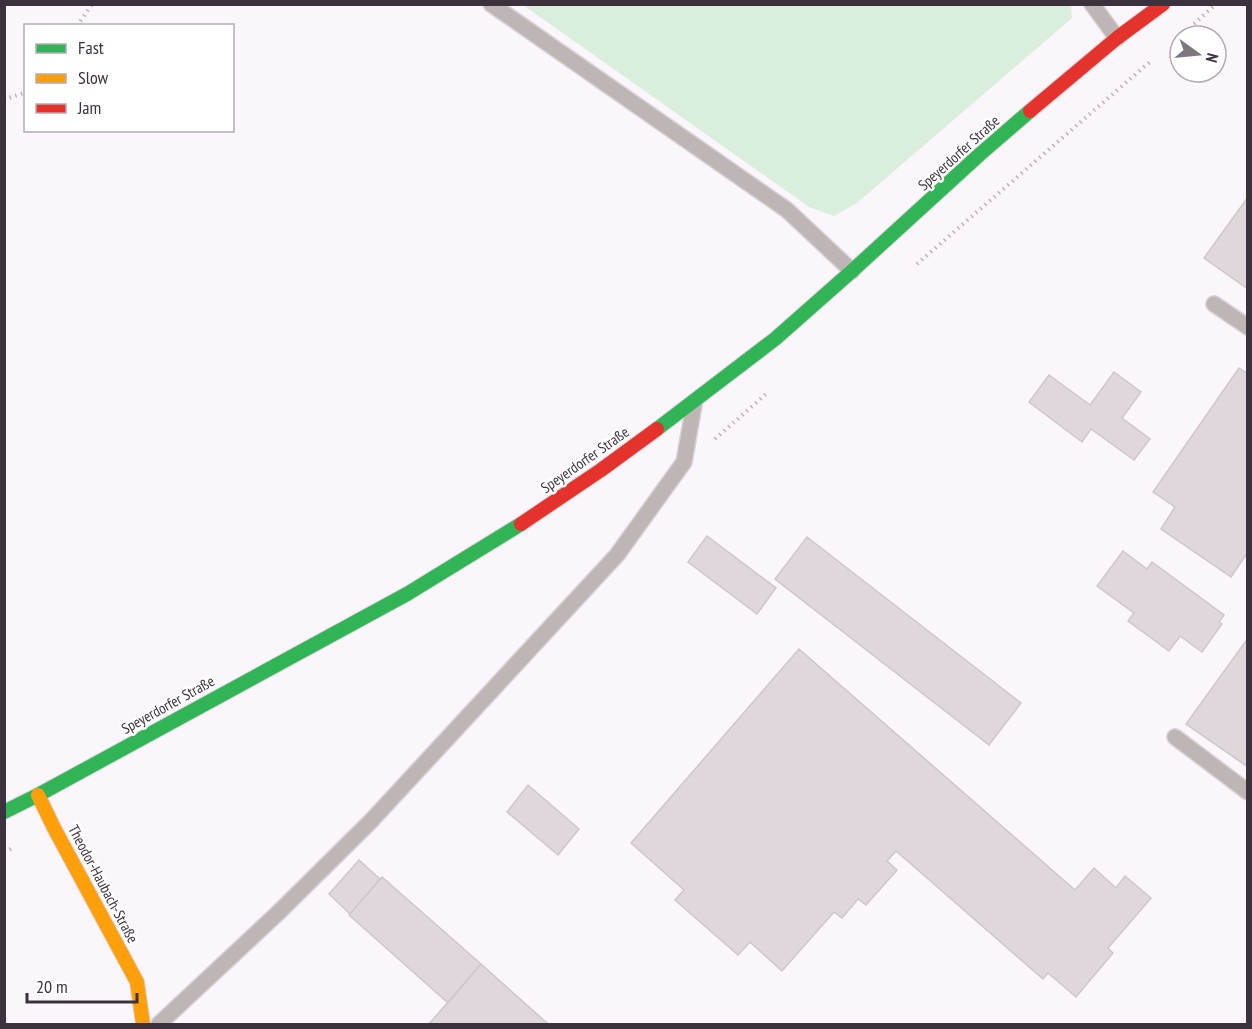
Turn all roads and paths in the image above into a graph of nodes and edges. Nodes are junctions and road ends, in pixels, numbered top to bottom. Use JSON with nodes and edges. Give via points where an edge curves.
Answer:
{"nodes":[{"id":1,"x":92,"y":4,"type":"edge"},
{"id":2,"x":492,"y":4,"type":"edge"},
{"id":3,"x":1092,"y":4,"type":"edge"},
{"id":4,"x":1142,"y":4,"type":"edge"},
{"id":5,"x":1163,"y":4,"type":"edge"},
{"id":6,"x":78,"y":24,"type":"edge"},
{"id":7,"x":1118,"y":38,"type":"junction"},
{"id":8,"x":24,"y":93,"type":"edge"},
{"id":9,"x":4,"y":98,"type":"edge"},
{"id":10,"x":852,"y":271,"type":"junction"},
{"id":11,"x":1214,"y":304,"type":"dead end"},
{"id":12,"x":1248,"y":327,"type":"edge"},
{"id":13,"x":694,"y":402,"type":"junction"},
{"id":14,"x":1175,"y":737,"type":"dead end"},
{"id":15,"x":1248,"y":792,"type":"edge"},
{"id":16,"x":38,"y":795,"type":"junction"},
{"id":17,"x":4,"y":812,"type":"edge"},
{"id":18,"x":143,"y":1024,"type":"edge"},
{"id":19,"x":159,"y":1024,"type":"edge"}],
"edges":[{"from":1,"to":6,"type":"path"},
{"from":2,"to":10,"type":"lane","via":[[787,210]]},
{"from":3,"to":7,"type":"lane"},
{"from":4,"to":7,"type":"street","name":"Speyerdorfer Straße"},
{"from":5,"to":7,"type":"street","name":"Speyerdorfer Straße"},
{"from":7,"to":10,"type":"street","name":"Speyerdorfer Straße","via":[[979,155]]},
{"from":8,"to":9,"type":"path"},
{"from":10,"to":13,"type":"street","name":"Speyerdorfer Straße","via":[[775,339]]},
{"from":11,"to":12,"type":"lane"},
{"from":13,"to":16,"type":"street","name":"Speyerdorfer Straße","via":[[506,534],[407,594]]},
{"from":13,"to":19,"type":"lane","via":[[684,462],[617,555],[371,821]]},
{"from":14,"to":15,"type":"lane"},
{"from":16,"to":17,"type":"street","name":"Speyerdorfer Straße"},
{"from":16,"to":18,"type":"street","name":"Theodor-Haubach-Straße","via":[[137,982]]}]}
